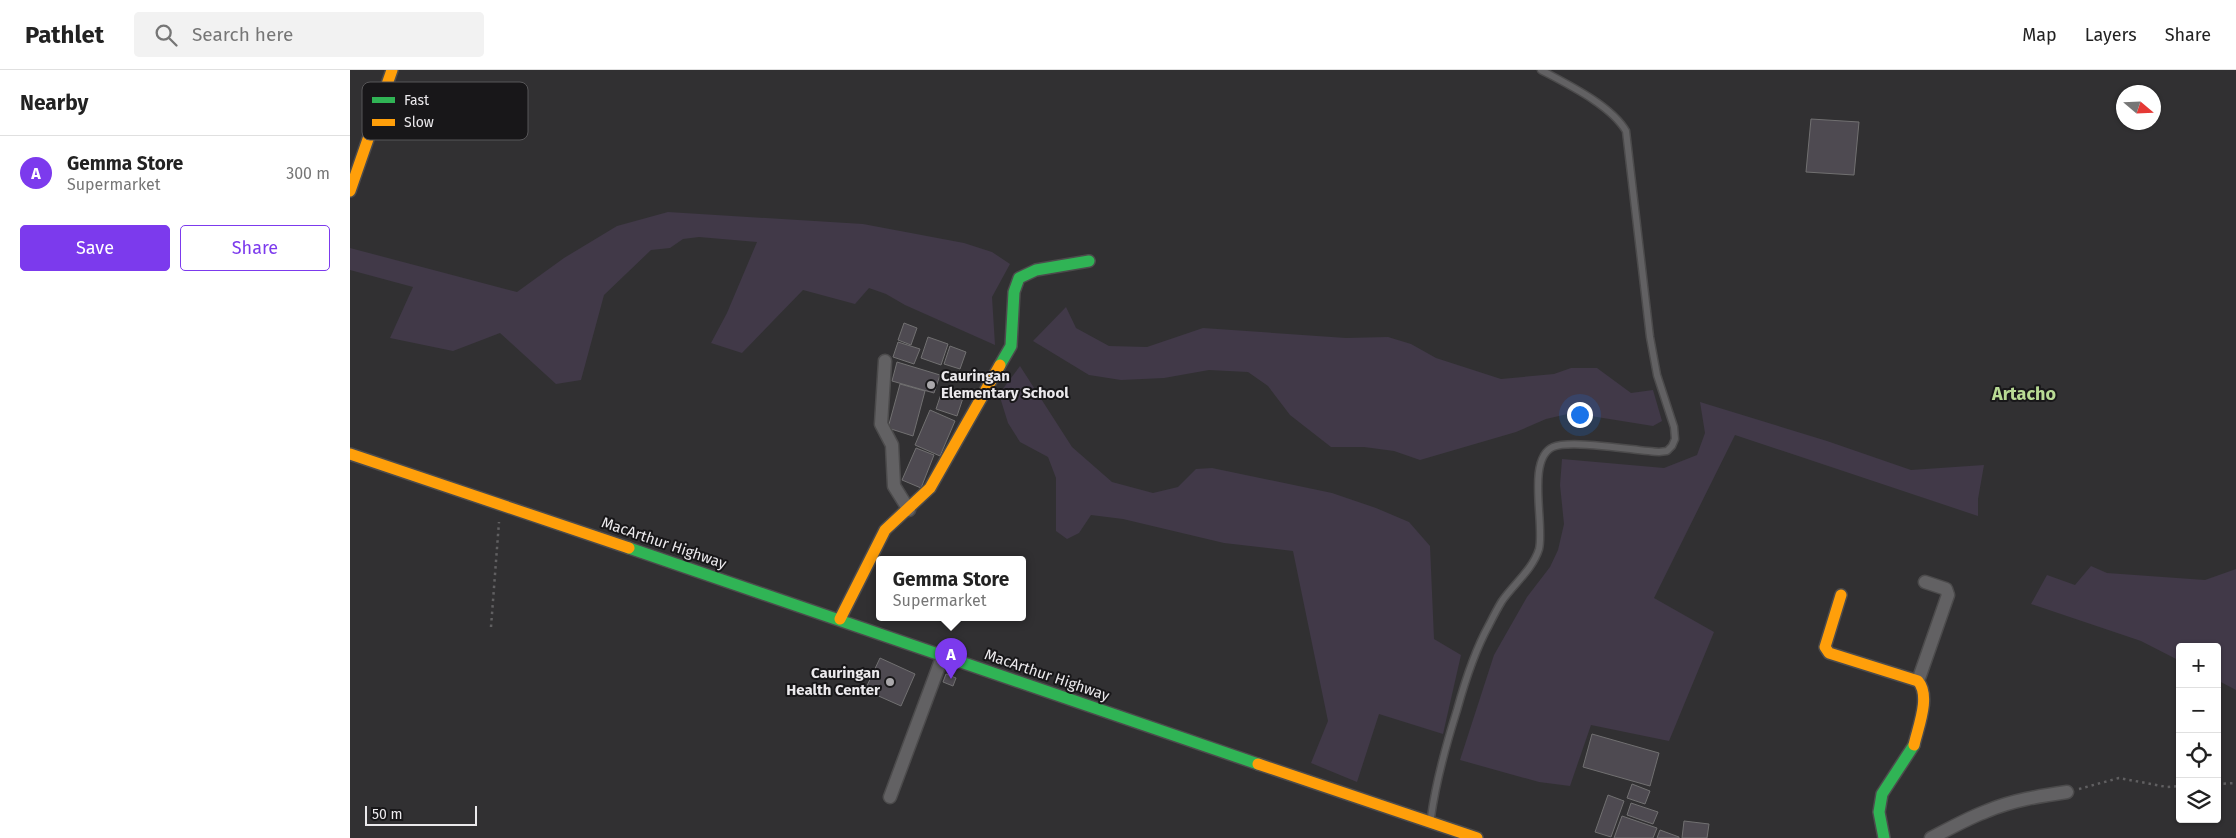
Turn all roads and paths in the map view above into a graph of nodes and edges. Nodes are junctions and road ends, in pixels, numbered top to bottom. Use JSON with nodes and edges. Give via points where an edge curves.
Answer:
{"nodes":[{"id":1,"x":392,"y":70,"type":"edge"},
{"id":2,"x":1541,"y":70,"type":"edge"},
{"id":3,"x":388,"y":82,"type":"edge"},
{"id":4,"x":368,"y":140,"type":"edge"},
{"id":5,"x":350,"y":191,"type":"edge"},
{"id":6,"x":1089,"y":261,"type":"dead end"},
{"id":7,"x":885,"y":361,"type":"dead end"},
{"id":8,"x":350,"y":454,"type":"edge"},
{"id":9,"x":500,"y":503,"type":"junction"},
{"id":10,"x":909,"y":510,"type":"junction"},
{"id":11,"x":1925,"y":582,"type":"dead end"},
{"id":12,"x":1841,"y":595,"type":"dead end"},
{"id":13,"x":840,"y":619,"type":"junction"},
{"id":14,"x":492,"y":627,"type":"dead end"},
{"id":15,"x":943,"y":655,"type":"junction"},
{"id":16,"x":1918,"y":681,"type":"junction"},
{"id":17,"x":2236,"y":783,"type":"edge"},
{"id":18,"x":2221,"y":784,"type":"edge"},
{"id":19,"x":2176,"y":786,"type":"edge"},
{"id":20,"x":2068,"y":792,"type":"joint"},
{"id":21,"x":890,"y":797,"type":"dead end"},
{"id":22,"x":1430,"y":821,"type":"junction"},
{"id":23,"x":1477,"y":838,"type":"edge"},
{"id":24,"x":1884,"y":838,"type":"edge"},
{"id":25,"x":1930,"y":838,"type":"edge"}],
"edges":[{"from":1,"to":3,"type":"main road"},
{"from":2,"to":22,"type":"lane","via":[[1617,118],[1626,131],[1650,337],[1657,375],[1672,416],[1675,439],[1667,451],[1567,445],[1552,447],[1544,457],[1538,488],[1539,548],[1501,602],[1475,654],[1447,742]]},
{"from":4,"to":5,"type":"main road"},
{"from":6,"to":10,"type":"main road","via":[[1036,270],[1019,278],[1014,292],[1011,346],[930,488]]},
{"from":7,"to":10,"type":"street","via":[[881,424],[892,445],[894,486]]},
{"from":8,"to":9,"type":"main road","name":"MacArthur Highway"},
{"from":9,"to":13,"type":"main road","name":"MacArthur Highway"},
{"from":9,"to":14,"type":"path"},
{"from":10,"to":13,"type":"main road","via":[[885,530]]},
{"from":11,"to":16,"type":"street","via":[[1946,589],[1948,595]]},
{"from":12,"to":16,"type":"main road","via":[[1826,641],[1825,647],[1829,652]]},
{"from":13,"to":15,"type":"main road","name":"MacArthur Highway"},
{"from":15,"to":21,"type":"street"},
{"from":15,"to":22,"type":"main road","name":"MacArthur Highway"},
{"from":16,"to":24,"type":"main road","via":[[1924,687],[1923,703],[1913,748],[1882,794],[1880,812]]},
{"from":17,"to":18,"type":"path"},
{"from":19,"to":20,"type":"path","via":[[2119,778]]},
{"from":20,"to":25,"type":"street","via":[[2004,804]]},
{"from":22,"to":23,"type":"main road","name":"MacArthur Highway"}]}
